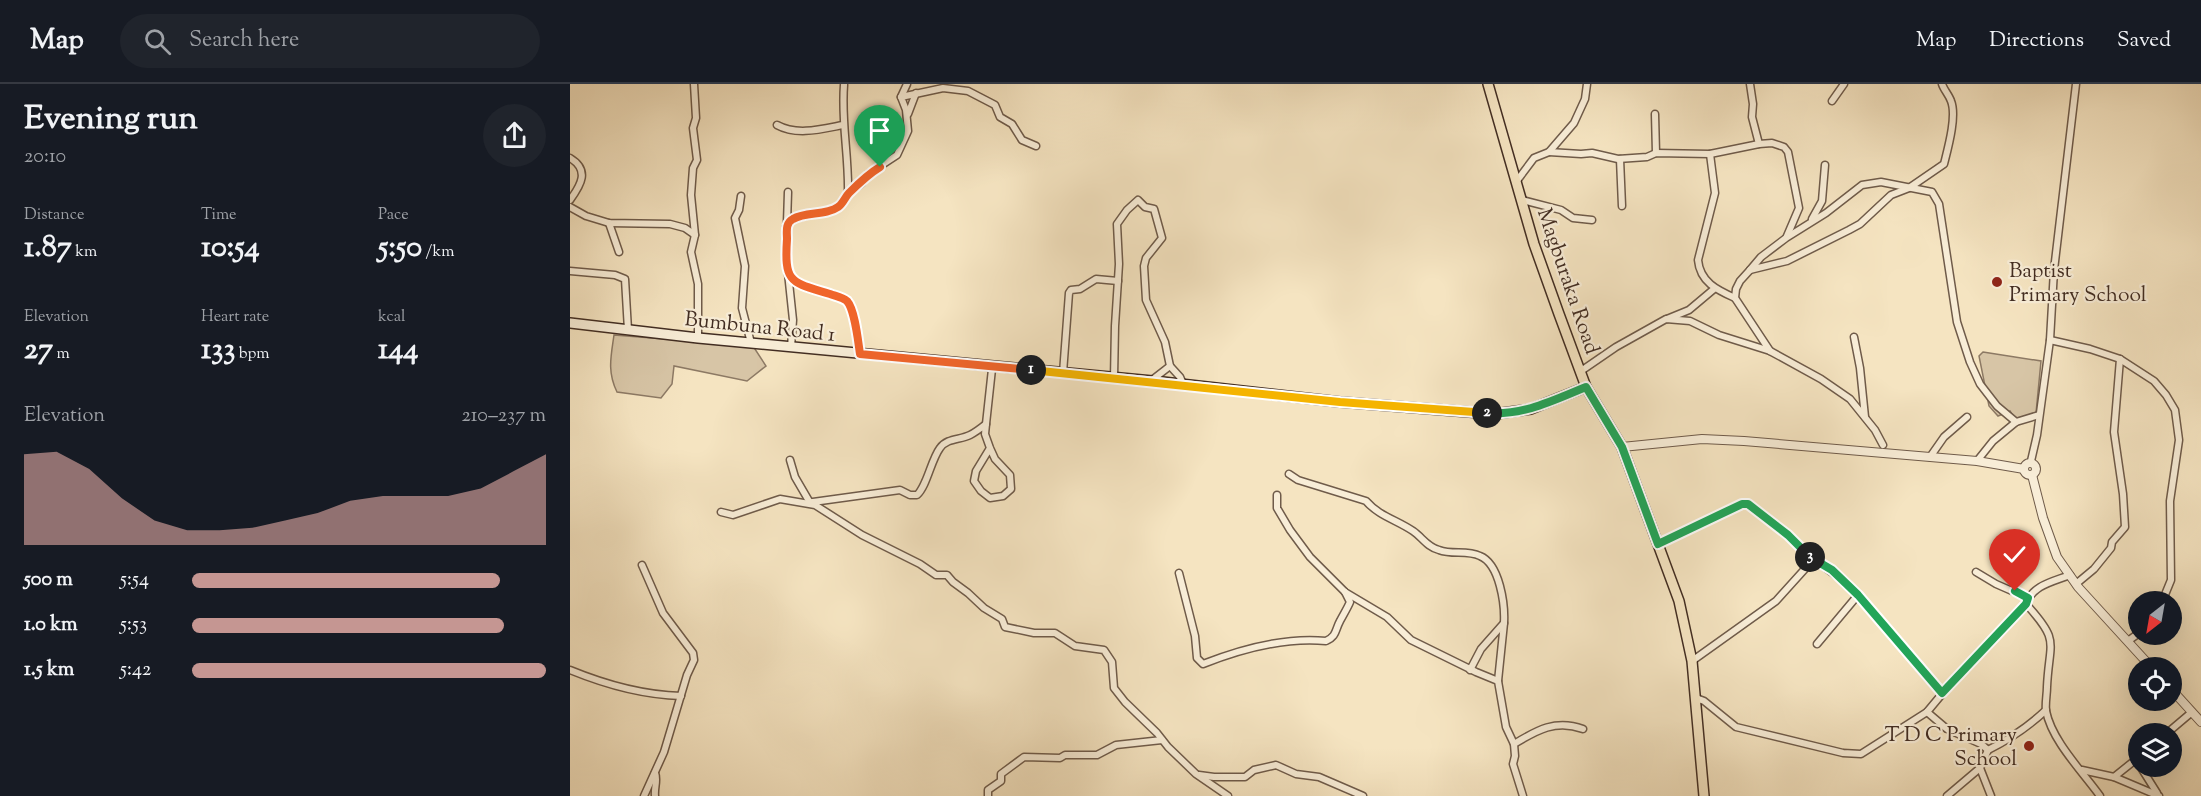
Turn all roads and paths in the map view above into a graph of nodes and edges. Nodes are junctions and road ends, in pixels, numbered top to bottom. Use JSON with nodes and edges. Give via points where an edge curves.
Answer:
{"nodes":[{"id":1,"x":694,"y":84,"type":"edge"},
{"id":2,"x":907,"y":84,"type":"edge"},
{"id":3,"x":1488,"y":84,"type":"edge"},
{"id":4,"x":1587,"y":84,"type":"edge"},
{"id":5,"x":1750,"y":84,"type":"edge"},
{"id":6,"x":1844,"y":84,"type":"edge"},
{"id":7,"x":1942,"y":84,"type":"edge"},
{"id":8,"x":2076,"y":84,"type":"edge"},
{"id":9,"x":844,"y":85,"type":"edge"},
{"id":10,"x":917,"y":93,"type":"junction"},
{"id":11,"x":902,"y":97,"type":"junction"},
{"id":12,"x":1832,"y":101,"type":"dead end"},
{"id":13,"x":1655,"y":114,"type":"dead end"},
{"id":14,"x":908,"y":116,"type":"junction"},
{"id":15,"x":777,"y":124,"type":"dead end"},
{"id":16,"x":843,"y":125,"type":"junction"},
{"id":17,"x":1759,"y":144,"type":"junction"},
{"id":18,"x":1035,"y":146,"type":"dead end"},
{"id":19,"x":1549,"y":152,"type":"junction"},
{"id":20,"x":1656,"y":153,"type":"junction"},
{"id":21,"x":1710,"y":154,"type":"junction"},
{"id":22,"x":570,"y":158,"type":"edge"},
{"id":23,"x":1620,"y":159,"type":"junction"},
{"id":24,"x":1825,"y":165,"type":"dead end"},
{"id":25,"x":1516,"y":182,"type":"junction"},
{"id":26,"x":1909,"y":188,"type":"junction"},
{"id":27,"x":788,"y":192,"type":"dead end"},
{"id":28,"x":848,"y":194,"type":"junction"},
{"id":29,"x":741,"y":196,"type":"dead end"},
{"id":30,"x":570,"y":200,"type":"edge"},
{"id":31,"x":1522,"y":200,"type":"junction"},
{"id":32,"x":1622,"y":206,"type":"dead end"},
{"id":33,"x":570,"y":207,"type":"edge"},
{"id":34,"x":1592,"y":220,"type":"dead end"},
{"id":35,"x":609,"y":223,"type":"junction"},
{"id":36,"x":1807,"y":224,"type":"junction"},
{"id":37,"x":786,"y":227,"type":"junction"},
{"id":38,"x":695,"y":235,"type":"junction"},
{"id":39,"x":1786,"y":238,"type":"junction"},
{"id":40,"x":619,"y":252,"type":"dead end"},
{"id":41,"x":1750,"y":270,"type":"junction"},
{"id":42,"x":570,"y":271,"type":"edge"},
{"id":43,"x":788,"y":275,"type":"junction"},
{"id":44,"x":1118,"y":281,"type":"junction"},
{"id":45,"x":1714,"y":289,"type":"junction"},
{"id":46,"x":1735,"y":298,"type":"junction"},
{"id":47,"x":1666,"y":319,"type":"junction"},
{"id":48,"x":570,"y":323,"type":"edge"},
{"id":49,"x":628,"y":330,"type":"junction"},
{"id":50,"x":1854,"y":337,"type":"dead end"},
{"id":51,"x":698,"y":338,"type":"junction"},
{"id":52,"x":2050,"y":340,"type":"junction"},
{"id":53,"x":750,"y":343,"type":"junction"},
{"id":54,"x":791,"y":347,"type":"junction"},
{"id":55,"x":1770,"y":351,"type":"junction"},
{"id":56,"x":860,"y":354,"type":"junction"},
{"id":57,"x":2120,"y":359,"type":"junction"},
{"id":58,"x":1170,"y":366,"type":"junction"},
{"id":59,"x":997,"y":367,"type":"junction"},
{"id":60,"x":1581,"y":371,"type":"junction"},
{"id":61,"x":1063,"y":373,"type":"junction"},
{"id":62,"x":1114,"y":378,"type":"junction"},
{"id":63,"x":1150,"y":381,"type":"junction"},
{"id":64,"x":1183,"y":384,"type":"junction"},
{"id":65,"x":1586,"y":387,"type":"junction"},
{"id":66,"x":1863,"y":394,"type":"junction"},
{"id":67,"x":1850,"y":399,"type":"junction"},
{"id":68,"x":2039,"y":415,"type":"junction"},
{"id":69,"x":1865,"y":417,"type":"junction"},
{"id":70,"x":1967,"y":417,"type":"dead end"},
{"id":71,"x":2016,"y":422,"type":"junction"},
{"id":72,"x":986,"y":424,"type":"junction"},
{"id":73,"x":1883,"y":445,"type":"dead end"},
{"id":74,"x":1622,"y":447,"type":"junction"},
{"id":75,"x":990,"y":448,"type":"junction"},
{"id":76,"x":1930,"y":457,"type":"junction"},
{"id":77,"x":790,"y":460,"type":"dead end"},
{"id":78,"x":1977,"y":461,"type":"junction"},
{"id":79,"x":2031,"y":461,"type":"junction"},
{"id":80,"x":2024,"y":469,"type":"junction"},
{"id":81,"x":1289,"y":474,"type":"dead end"},
{"id":82,"x":2032,"y":475,"type":"junction"},
{"id":83,"x":1277,"y":495,"type":"dead end"},
{"id":84,"x":812,"y":503,"type":"junction"},
{"id":85,"x":721,"y":512,"type":"dead end"},
{"id":86,"x":1658,"y":544,"type":"junction"},
{"id":87,"x":1813,"y":560,"type":"junction"},
{"id":88,"x":642,"y":565,"type":"dead end"},
{"id":89,"x":1976,"y":572,"type":"dead end"},
{"id":90,"x":1179,"y":573,"type":"dead end"},
{"id":91,"x":2070,"y":575,"type":"junction"},
{"id":92,"x":2076,"y":584,"type":"junction"},
{"id":93,"x":2166,"y":591,"type":"edge"},
{"id":94,"x":1345,"y":592,"type":"junction"},
{"id":95,"x":1858,"y":595,"type":"junction"},
{"id":96,"x":2027,"y":601,"type":"junction"},
{"id":97,"x":1350,"y":602,"type":"junction"},
{"id":98,"x":1363,"y":602,"type":"junction"},
{"id":99,"x":1504,"y":623,"type":"junction"},
{"id":100,"x":2128,"y":641,"type":"edge"},
{"id":101,"x":1817,"y":644,"type":"dead end"},
{"id":102,"x":2132,"y":645,"type":"edge"},
{"id":103,"x":2142,"y":657,"type":"edge"},
{"id":104,"x":1692,"y":661,"type":"junction"},
{"id":105,"x":570,"y":670,"type":"edge"},
{"id":106,"x":1470,"y":670,"type":"junction"},
{"id":107,"x":1498,"y":681,"type":"junction"},
{"id":108,"x":1942,"y":693,"type":"junction"},
{"id":109,"x":681,"y":696,"type":"junction"},
{"id":110,"x":1696,"y":698,"type":"junction"},
{"id":111,"x":2182,"y":701,"type":"edge"},
{"id":112,"x":2046,"y":710,"type":"junction"},
{"id":113,"x":1927,"y":712,"type":"junction"},
{"id":114,"x":2192,"y":712,"type":"junction"},
{"id":115,"x":2201,"y":722,"type":"edge"},
{"id":116,"x":2179,"y":723,"type":"edge"},
{"id":117,"x":1583,"y":729,"type":"dead end"},
{"id":118,"x":1162,"y":740,"type":"junction"},
{"id":119,"x":1514,"y":744,"type":"junction"},
{"id":120,"x":1988,"y":750,"type":"junction"},
{"id":121,"x":1980,"y":768,"type":"junction"},
{"id":122,"x":2128,"y":769,"type":"edge"},
{"id":123,"x":2082,"y":770,"type":"junction"},
{"id":124,"x":655,"y":772,"type":"junction"},
{"id":125,"x":1196,"y":774,"type":"junction"},
{"id":126,"x":2114,"y":777,"type":"junction"},
{"id":127,"x":2145,"y":777,"type":"edge"},
{"id":128,"x":2098,"y":795,"type":"edge"},
{"id":129,"x":644,"y":796,"type":"edge"},
{"id":130,"x":655,"y":796,"type":"edge"},
{"id":131,"x":988,"y":796,"type":"edge"},
{"id":132,"x":1228,"y":796,"type":"edge"},
{"id":133,"x":1363,"y":796,"type":"edge"},
{"id":134,"x":1523,"y":796,"type":"edge"},
{"id":135,"x":1704,"y":796,"type":"edge"},
{"id":136,"x":1947,"y":796,"type":"edge"},
{"id":137,"x":1991,"y":796,"type":"edge"},
{"id":138,"x":2159,"y":796,"type":"edge"}],
"edges":[{"from":1,"to":38,"type":"street","via":[[697,160],[691,195]]},
{"from":2,"to":11,"type":"street"},
{"from":3,"to":25,"type":"main road","name":"Magburaka Road"},
{"from":4,"to":19,"type":"street","via":[[1578,117]]},
{"from":5,"to":17,"type":"street"},
{"from":6,"to":12,"type":"street"},
{"from":7,"to":26,"type":"street","via":[[1952,112],[1944,164]]},
{"from":8,"to":52,"type":"street","via":[[2054,270]]},
{"from":9,"to":16,"type":"street"},
{"from":10,"to":11,"type":"street"},
{"from":10,"to":14,"type":"street"},
{"from":10,"to":18,"type":"street","via":[[943,88],[968,91],[995,105],[1000,117],[1012,124],[1022,140]]},
{"from":11,"to":14,"type":"street"},
{"from":13,"to":20,"type":"street"},
{"from":14,"to":28,"type":"street","via":[[906,138],[897,155],[868,174]]},
{"from":15,"to":16,"type":"street","via":[[795,131]]},
{"from":16,"to":28,"type":"street","via":[[849,163]]},
{"from":17,"to":21,"type":"street"},
{"from":17,"to":39,"type":"street","via":[[1772,143],[1788,152],[1799,208]]},
{"from":19,"to":23,"type":"street","via":[[1592,153]]},
{"from":19,"to":25,"type":"street","via":[[1534,158]]},
{"from":20,"to":21,"type":"street"},
{"from":20,"to":23,"type":"street"},
{"from":21,"to":45,"type":"street","via":[[1715,193],[1698,260],[1699,271]]},
{"from":22,"to":30,"type":"street","via":[[582,171],[582,179]]},
{"from":23,"to":32,"type":"street"},
{"from":24,"to":36,"type":"street","via":[[1822,201]]},
{"from":25,"to":31,"type":"main road","name":"Magburaka Road"},
{"from":26,"to":36,"type":"street","via":[[1881,182],[1862,185]]},
{"from":26,"to":41,"type":"street","via":[[1891,195],[1860,224],[1833,239],[1787,261]]},
{"from":26,"to":71,"type":"street","via":[[1932,192],[1938,204],[1957,322],[1970,362],[1991,399]]},
{"from":27,"to":37,"type":"street"},
{"from":28,"to":37,"type":"street","via":[[837,208],[793,219]]},
{"from":29,"to":53,"type":"street","via":[[735,218],[745,266],[742,308]]},
{"from":31,"to":34,"type":"street","via":[[1561,210],[1572,218]]},
{"from":31,"to":60,"type":"main road","name":"Magburaka Road","via":[[1558,314]]},
{"from":33,"to":35,"type":"street"},
{"from":35,"to":38,"type":"street","via":[[669,224]]},
{"from":35,"to":40,"type":"street"},
{"from":36,"to":39,"type":"street"},
{"from":37,"to":43,"type":"street"},
{"from":38,"to":51,"type":"street","via":[[691,252],[698,284]]},
{"from":39,"to":41,"type":"street","via":[[1761,256]]},
{"from":41,"to":46,"type":"street","via":[[1740,281]]},
{"from":42,"to":49,"type":"street","via":[[625,279]]},
{"from":43,"to":54,"type":"street","via":[[793,320]]},
{"from":43,"to":56,"type":"street","via":[[798,284],[849,303]]},
{"from":44,"to":58,"type":"street","via":[[1117,224],[1138,200],[1154,209],[1162,238],[1146,258],[1146,300],[1166,342]]},
{"from":44,"to":61,"type":"street","via":[[1096,279],[1069,293]]},
{"from":44,"to":62,"type":"street"},
{"from":45,"to":46,"type":"street"},
{"from":45,"to":47,"type":"street","via":[[1689,310]]},
{"from":46,"to":55,"type":"street"},
{"from":47,"to":55,"type":"street","via":[[1690,321]]},
{"from":47,"to":60,"type":"street"},
{"from":48,"to":49,"type":"main road","name":"Bumbuna Road 1"},
{"from":49,"to":51,"type":"main road","name":"Bumbuna Road 1"},
{"from":50,"to":66,"type":"street"},
{"from":51,"to":53,"type":"main road","name":"Bumbuna Road 1"},
{"from":52,"to":57,"type":"street"},
{"from":52,"to":68,"type":"street"},
{"from":53,"to":54,"type":"main road","name":"Bumbuna Road 1"},
{"from":54,"to":56,"type":"main road","name":"Bumbuna Road 1"},
{"from":55,"to":67,"type":"street"},
{"from":56,"to":59,"type":"main road","name":"Bumbuna Road 1"},
{"from":57,"to":92,"type":"street","via":[[2114,432],[2125,527],[2094,569]]},
{"from":57,"to":93,"type":"street","via":[[2154,381],[2175,410],[2178,455],[2170,501],[2171,580]]},
{"from":58,"to":63,"type":"street"},
{"from":58,"to":64,"type":"street"},
{"from":59,"to":61,"type":"main road","name":"Bumbuna Road 1"},
{"from":59,"to":72,"type":"street","via":[[992,369]]},
{"from":60,"to":65,"type":"main road","name":"Magburaka Road"},
{"from":61,"to":62,"type":"main road","name":"Bumbuna Road 1"},
{"from":62,"to":63,"type":"main road","name":"Bumbuna Road 1"},
{"from":63,"to":64,"type":"main road","name":"Bumbuna Road 1"},
{"from":64,"to":65,"type":"main road","name":"Bumbuna Road 1","via":[[1495,414],[1531,409]]},
{"from":65,"to":74,"type":"main road","name":"Magburaka Road"},
{"from":66,"to":67,"type":"street"},
{"from":66,"to":69,"type":"street"},
{"from":67,"to":69,"type":"street"},
{"from":68,"to":71,"type":"street"},
{"from":68,"to":79,"type":"street"},
{"from":69,"to":73,"type":"street"},
{"from":70,"to":76,"type":"street","via":[[1944,437]]},
{"from":71,"to":78,"type":"street"},
{"from":72,"to":75,"type":"street"},
{"from":72,"to":84,"type":"street","via":[[970,435],[946,441],[939,448],[917,495],[900,490]]},
{"from":74,"to":76,"type":"street","via":[[1702,439]]},
{"from":74,"to":86,"type":"main road","name":"Magburaka Road"},
{"from":75,"to":75,"type":"street","via":[[1010,474],[1011,489],[1003,496],[990,498],[974,481]]},
{"from":76,"to":78,"type":"street"},
{"from":77,"to":84,"type":"street","via":[[795,477]]},
{"from":78,"to":80,"type":"street"},
{"from":79,"to":80,"type":"street"},
{"from":79,"to":82,"type":"street","via":[[2036,468]]},
{"from":80,"to":82,"type":"street"},
{"from":81,"to":99,"type":"street","via":[[1366,501],[1373,509],[1415,531],[1437,550],[1481,556],[1493,568],[1503,598]]},
{"from":82,"to":91,"type":"street","via":[[2057,557]]},
{"from":83,"to":94,"type":"street","via":[[1277,508],[1290,530]]},
{"from":84,"to":85,"type":"street","via":[[780,499],[733,515]]},
{"from":84,"to":118,"type":"street","via":[[862,535],[936,574],[947,575],[1002,619],[1005,627],[1055,633],[1075,646],[1104,650],[1112,662],[1114,688]]},
{"from":86,"to":87,"type":"street","via":[[1748,504]]},
{"from":86,"to":104,"type":"main road","name":"Magburaka Road","via":[[1679,602]]},
{"from":87,"to":95,"type":"street","via":[[1832,570]]},
{"from":87,"to":104,"type":"street","via":[[1776,601]]},
{"from":88,"to":109,"type":"street","via":[[663,613],[693,653]]},
{"from":89,"to":96,"type":"street"},
{"from":90,"to":97,"type":"street","via":[[1197,658],[1203,664],[1265,645],[1326,641],[1338,631],[1338,623]]},
{"from":91,"to":92,"type":"street"},
{"from":91,"to":96,"type":"street","via":[[2039,586]]},
{"from":92,"to":100,"type":"street"},
{"from":94,"to":97,"type":"street"},
{"from":94,"to":98,"type":"street"},
{"from":95,"to":101,"type":"street"},
{"from":95,"to":108,"type":"street"},
{"from":96,"to":108,"type":"street"},
{"from":96,"to":112,"type":"street","via":[[2050,636]]},
{"from":97,"to":98,"type":"street"},
{"from":98,"to":106,"type":"street","via":[[1412,640]]},
{"from":99,"to":106,"type":"street","via":[[1481,649]]},
{"from":99,"to":107,"type":"street"},
{"from":102,"to":103,"type":"street"},
{"from":104,"to":110,"type":"main road","name":"Magburaka Road"},
{"from":105,"to":109,"type":"street","via":[[618,686]]},
{"from":106,"to":107,"type":"street"},
{"from":107,"to":119,"type":"street","via":[[1506,727]]},
{"from":108,"to":113,"type":"street"},
{"from":109,"to":124,"type":"street"},
{"from":110,"to":113,"type":"street","via":[[1736,727],[1843,753],[1861,754]]},
{"from":110,"to":135,"type":"main road","name":"Magburaka Road"},
{"from":111,"to":114,"type":"street"},
{"from":112,"to":120,"type":"street","via":[[2026,729]]},
{"from":112,"to":123,"type":"street","via":[[2058,742]]},
{"from":113,"to":120,"type":"street","via":[[1947,729]]},
{"from":114,"to":115,"type":"street"},
{"from":114,"to":116,"type":"street"},
{"from":117,"to":119,"type":"street","via":[[1549,725]]},
{"from":118,"to":125,"type":"street"},
{"from":118,"to":131,"type":"street","via":[[1116,745],[1096,755],[1024,757],[1001,774],[1001,781],[988,790]]},
{"from":119,"to":134,"type":"street","via":[[1513,764]]},
{"from":120,"to":121,"type":"street"},
{"from":121,"to":136,"type":"street"},
{"from":121,"to":137,"type":"street"},
{"from":122,"to":126,"type":"street"},
{"from":123,"to":126,"type":"street"},
{"from":123,"to":128,"type":"street"},
{"from":124,"to":129,"type":"street"},
{"from":124,"to":130,"type":"street"},
{"from":125,"to":132,"type":"street"},
{"from":125,"to":133,"type":"street","via":[[1245,777],[1254,770],[1276,765],[1296,774],[1319,777]]},
{"from":126,"to":138,"type":"street"},
{"from":127,"to":138,"type":"street"}]}
